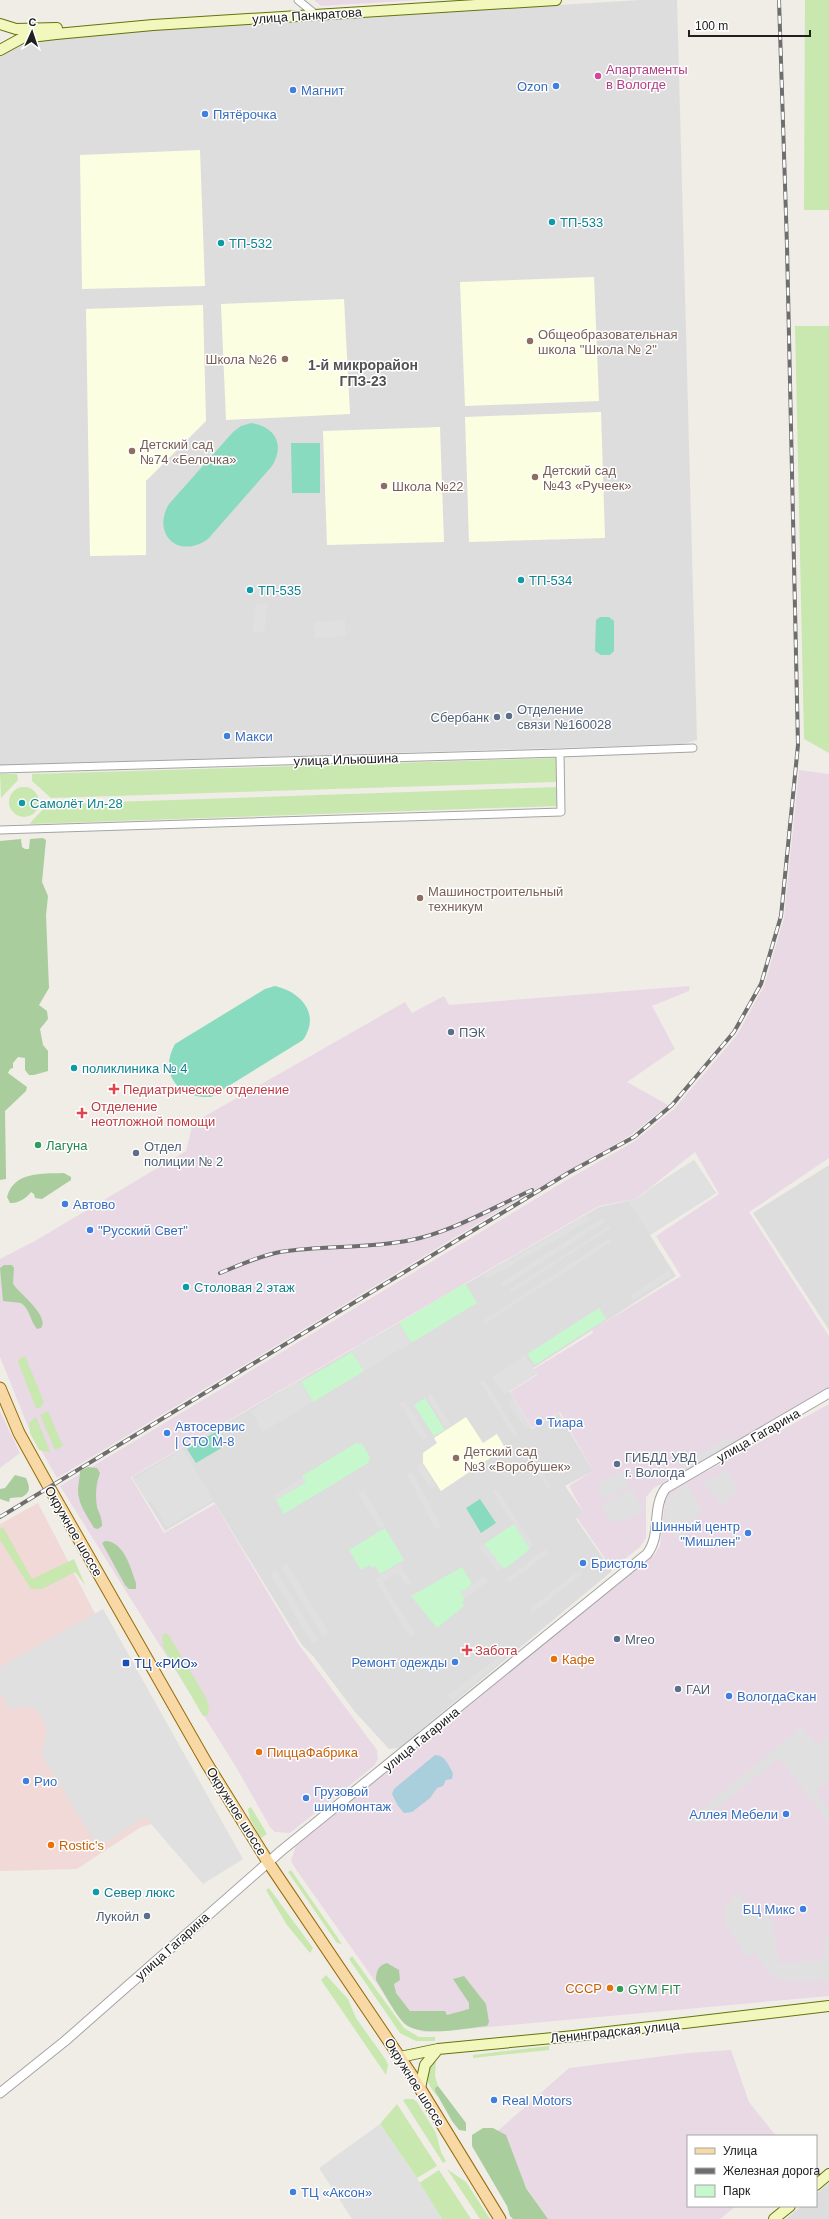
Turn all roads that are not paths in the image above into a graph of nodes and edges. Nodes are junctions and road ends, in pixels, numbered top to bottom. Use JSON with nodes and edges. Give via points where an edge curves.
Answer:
{"nodes":[{"id":1,"x":298,"y":0,"type":"edge"},
{"id":2,"x":556,"y":0,"type":"edge"},
{"id":3,"x":315,"y":14,"type":"junction"},
{"id":4,"x":0,"y":24,"type":"edge"},
{"id":5,"x":153,"y":25,"type":"junction"},
{"id":6,"x":0,"y":50,"type":"edge"},
{"id":7,"x":693,"y":748,"type":"dead end"},
{"id":8,"x":560,"y":753,"type":"junction"},
{"id":9,"x":0,"y":769,"type":"edge"},
{"id":10,"x":0,"y":830,"type":"edge"},
{"id":11,"x":0,"y":1388,"type":"edge"},
{"id":12,"x":829,"y":1393,"type":"edge"},
{"id":13,"x":268,"y":1862,"type":"junction"},
{"id":14,"x":829,"y":2006,"type":"edge"},
{"id":15,"x":438,"y":2049,"type":"junction"},
{"id":16,"x":400,"y":2057,"type":"junction"},
{"id":17,"x":420,"y":2088,"type":"junction"},
{"id":18,"x":0,"y":2093,"type":"edge"},
{"id":19,"x":829,"y":2174,"type":"edge"},
{"id":20,"x":817,"y":2183,"type":"edge"},
{"id":21,"x":789,"y":2207,"type":"edge"},
{"id":22,"x":500,"y":2219,"type":"edge"},
{"id":23,"x":774,"y":2219,"type":"edge"}],
"edges":[{"from":1,"to":3,"type":"street"},
{"from":2,"to":3,"type":"main road","name":"улица Панкратова"},
{"from":3,"to":5,"type":"main road","name":"улица Панкратова"},
{"from":4,"to":5,"type":"main road","name":"улица Панкратова","via":[[16,29]]},
{"from":5,"to":6,"type":"main road","name":"улица Панкратова","via":[[30,36],[15,40]]},
{"from":7,"to":8,"type":"street","name":"улица Ильюшина"},
{"from":8,"to":9,"type":"street","name":"улица Ильюшина"},
{"from":8,"to":10,"type":"street","via":[[561,812]]},
{"from":11,"to":13,"type":"main road","name":"Окружное шоссе","via":[[17,1428],[49,1487],[208,1764]]},
{"from":12,"to":13,"type":"street","name":"улица Гагарина","via":[[666,1488],[660,1498],[655,1539],[647,1554]]},
{"from":13,"to":16,"type":"main road","name":"Окружное шоссе"},
{"from":13,"to":18,"type":"street","name":"улица Гагарина","via":[[65,2041]]},
{"from":14,"to":15,"type":"main road","name":"Ленинградская улица"},
{"from":15,"to":16,"type":"main road","name":"Ленинградская улица"},
{"from":15,"to":17,"type":"main road","via":[[425,2064]]},
{"from":16,"to":17,"type":"main road","name":"Окружное шоссе"},
{"from":17,"to":22,"type":"main road","name":"Окружное шоссе"},
{"from":19,"to":20,"type":"main road"},
{"from":21,"to":23,"type":"main road"}]}
